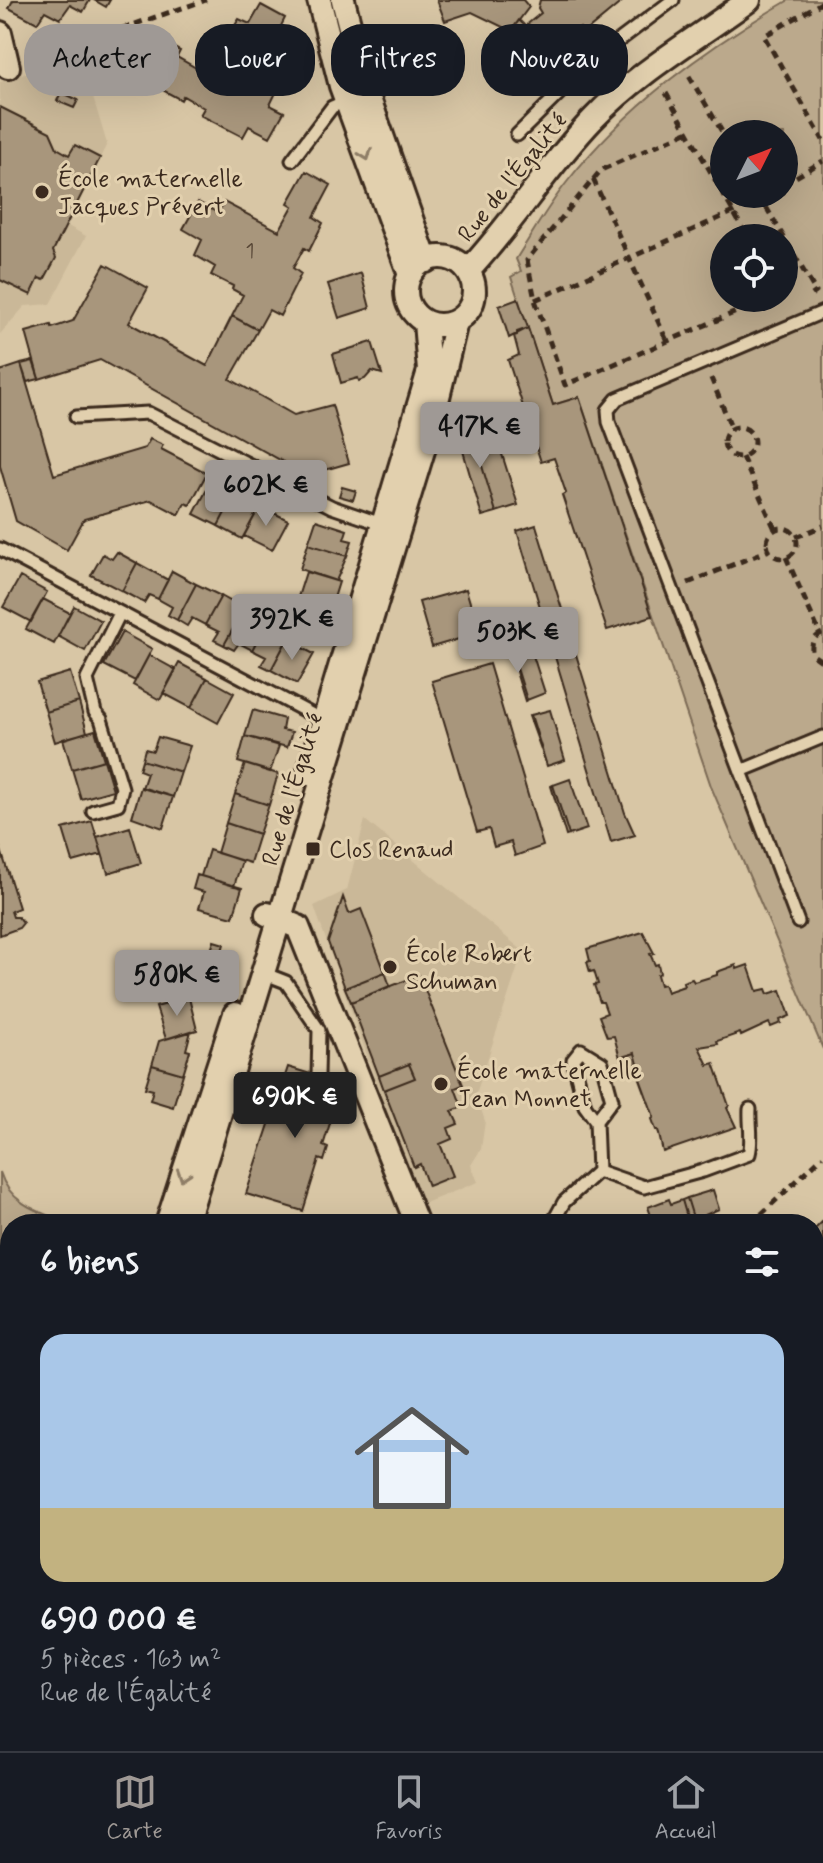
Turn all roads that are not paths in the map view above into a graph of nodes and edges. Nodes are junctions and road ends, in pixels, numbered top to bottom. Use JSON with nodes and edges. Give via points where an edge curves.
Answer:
{"nodes":[{"id":1,"x":319,"y":0,"type":"edge"},
{"id":2,"x":343,"y":0,"type":"edge"},
{"id":3,"x":673,"y":0,"type":"edge"},
{"id":4,"x":749,"y":0,"type":"edge"},
{"id":5,"x":0,"y":33,"type":"edge"},
{"id":6,"x":8,"y":67,"type":"road end"},
{"id":7,"x":357,"y":97,"type":"junction"},
{"id":8,"x":517,"y":135,"type":"dead end"},
{"id":9,"x":292,"y":160,"type":"dead end"},
{"id":10,"x":418,"y":268,"type":"junction"},
{"id":11,"x":468,"y":271,"type":"junction"},
{"id":12,"x":823,"y":312,"type":"edge"},
{"id":13,"x":425,"y":322,"type":"junction"},
{"id":14,"x":456,"y":322,"type":"junction"},
{"id":15,"x":76,"y":417,"type":"dead end"},
{"id":16,"x":391,"y":528,"type":"junction"},
{"id":17,"x":0,"y":549,"type":"edge"},
{"id":18,"x":120,"y":613,"type":"junction"},
{"id":19,"x":330,"y":724,"type":"junction"},
{"id":20,"x":823,"y":737,"type":"edge"},
{"id":21,"x":741,"y":771,"type":"junction"},
{"id":22,"x":93,"y":811,"type":"dead end"},
{"id":23,"x":273,"y":917,"type":"junction"},
{"id":24,"x":798,"y":922,"type":"dead end"},
{"id":25,"x":263,"y":973,"type":"junction"},
{"id":26,"x":318,"y":1076,"type":"dead end"},
{"id":27,"x":750,"y":1109,"type":"dead end"},
{"id":28,"x":596,"y":1121,"type":"junction"},
{"id":29,"x":598,"y":1171,"type":"junction"},
{"id":30,"x":170,"y":1214,"type":"edge"},
{"id":31,"x":189,"y":1214,"type":"edge"},
{"id":32,"x":413,"y":1214,"type":"edge"},
{"id":33,"x":557,"y":1214,"type":"edge"}],
"edges":[{"from":1,"to":7,"type":"street"},
{"from":2,"to":7,"type":"street"},
{"from":3,"to":8,"type":"lane","via":[[593,60]]},
{"from":4,"to":11,"type":"street","name":"Rue de l'Égalité","via":[[633,81],[594,117]]},
{"from":5,"to":6,"type":"street"},
{"from":7,"to":9,"type":"lane","via":[[332,107]]},
{"from":7,"to":10,"type":"street"},
{"from":10,"to":11,"type":"street","via":[[449,258]]},
{"from":10,"to":13,"type":"street","via":[[407,296]]},
{"from":11,"to":14,"type":"street","via":[[472,305]]},
{"from":12,"to":21,"type":"lane","via":[[617,399],[608,410]]},
{"from":13,"to":14,"type":"street"},
{"from":13,"to":16,"type":"street","name":"Rue de l'Égalité","via":[[429,371]]},
{"from":14,"to":16,"type":"street","name":"Rue de l'Égalité","via":[[433,418]]},
{"from":15,"to":16,"type":"lane","via":[[148,413],[332,507]]},
{"from":16,"to":19,"type":"street","name":"Rue de l'Égalité"},
{"from":17,"to":18,"type":"lane"},
{"from":18,"to":19,"type":"lane"},
{"from":18,"to":22,"type":"lane","via":[[87,679],[122,788],[118,804]]},
{"from":19,"to":23,"type":"street","name":"Rue de l'Égalité"},
{"from":20,"to":21,"type":"lane"},
{"from":21,"to":24,"type":"lane"},
{"from":23,"to":25,"type":"street","name":"Rue de l'Égalité"},
{"from":23,"to":30,"type":"street","name":"Rue de l'Égalité","one_way":true},
{"from":23,"to":32,"type":"street","via":[[298,927]]},
{"from":25,"to":26,"type":"lane","via":[[286,982],[319,1030]]},
{"from":25,"to":31,"type":"street","name":"Rue de l'Égalité"},
{"from":27,"to":29,"type":"lane","via":[[749,1154],[644,1187]]},
{"from":28,"to":28,"type":"lane","via":[[612,1100],[602,1063],[581,1050],[573,1060],[585,1106]]},
{"from":28,"to":29,"type":"lane"},
{"from":29,"to":33,"type":"lane"}]}
